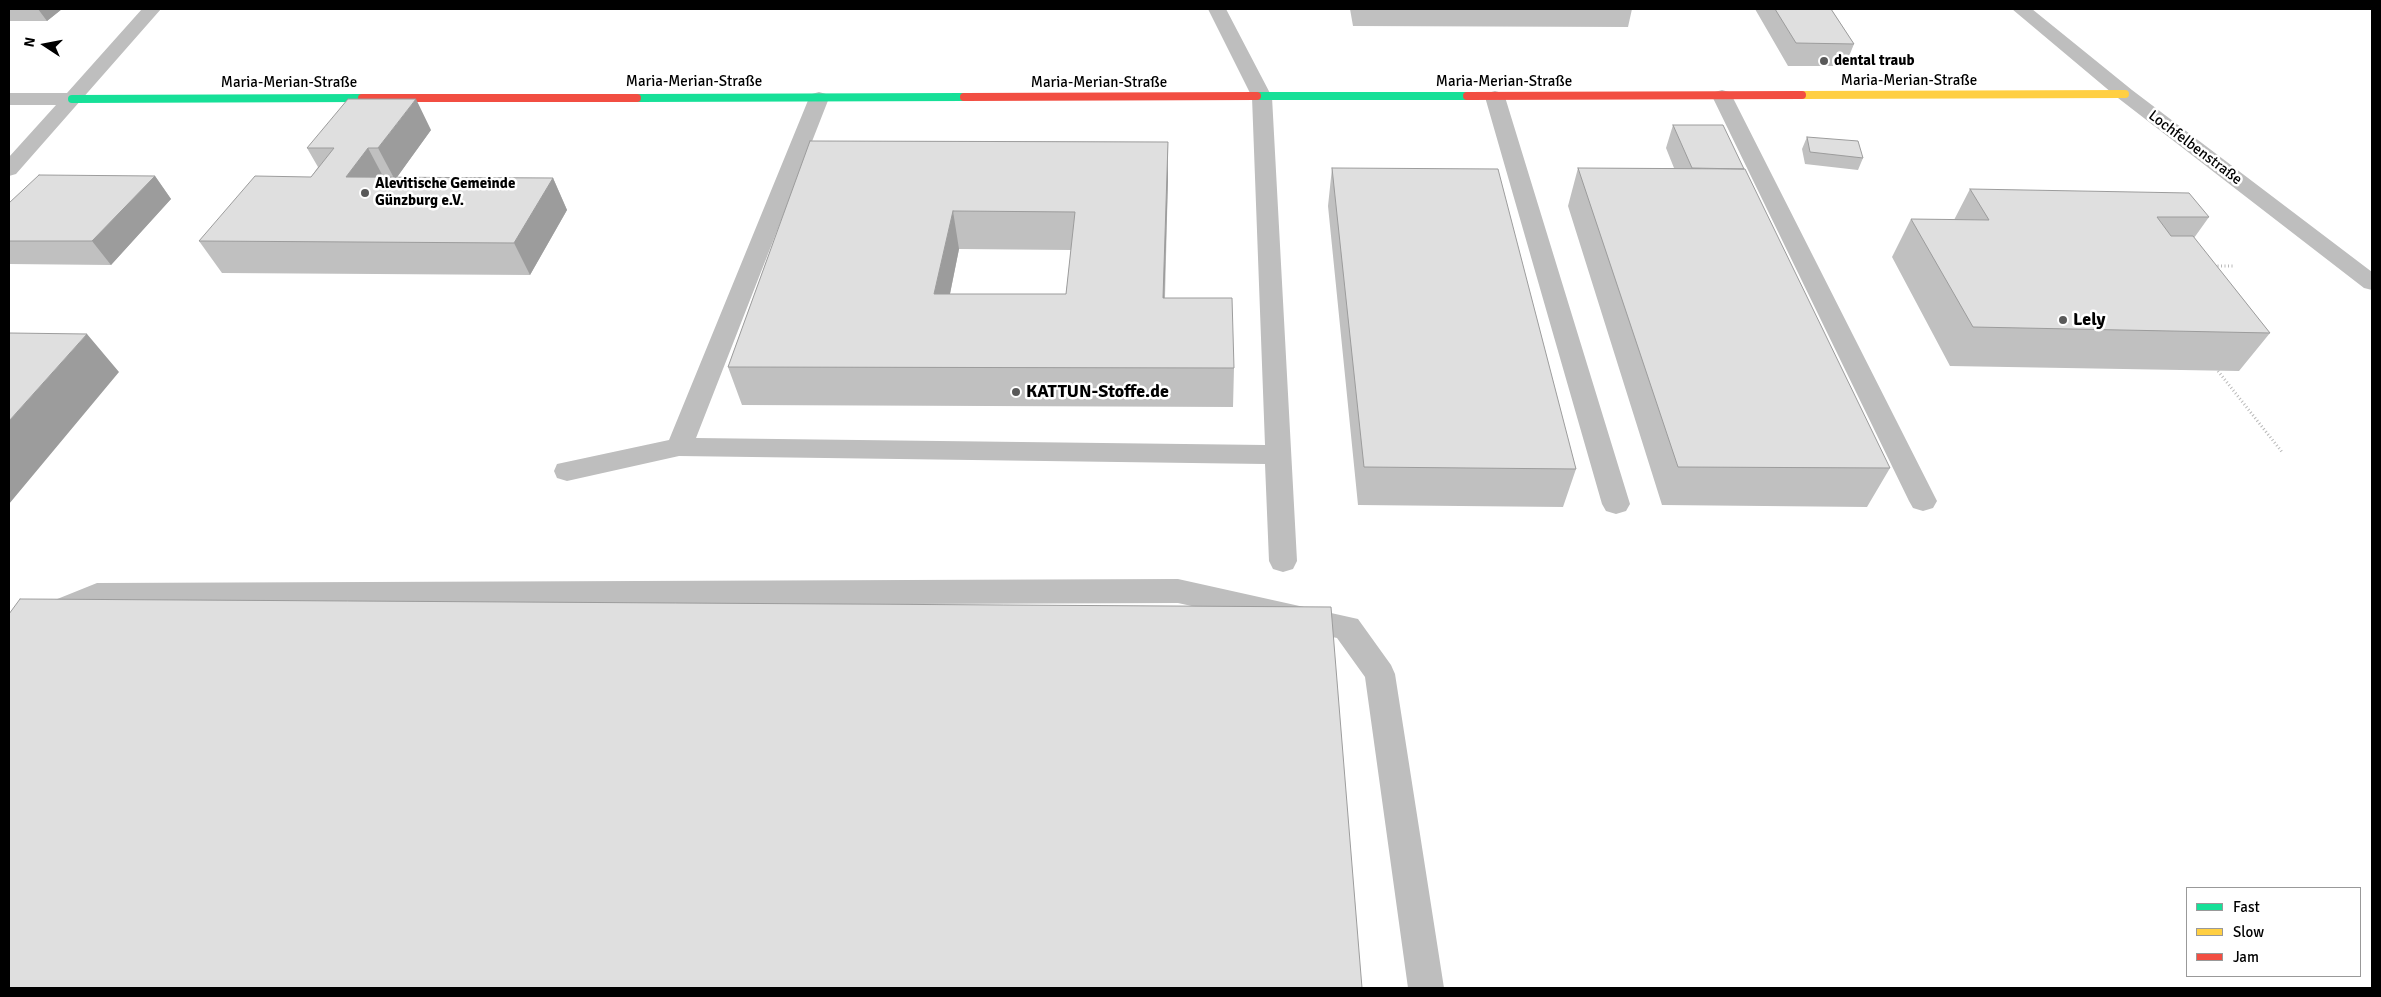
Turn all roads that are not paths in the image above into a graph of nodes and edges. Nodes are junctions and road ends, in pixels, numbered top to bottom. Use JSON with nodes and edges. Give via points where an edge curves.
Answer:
{"nodes":[{"id":1,"x":152,"y":9,"type":"edge"},
{"id":2,"x":1217,"y":9,"type":"edge"},
{"id":3,"x":2021,"y":9,"type":"edge"},
{"id":4,"x":2125,"y":94,"type":"junction"},
{"id":5,"x":1722,"y":96,"type":"junction"},
{"id":6,"x":1262,"y":97,"type":"junction"},
{"id":7,"x":1495,"y":97,"type":"junction"},
{"id":8,"x":819,"y":98,"type":"junction"},
{"id":9,"x":9,"y":99,"type":"edge"},
{"id":10,"x":72,"y":99,"type":"junction"},
{"id":11,"x":9,"y":170,"type":"edge"},
{"id":12,"x":2372,"y":283,"type":"edge"},
{"id":13,"x":678,"y":447,"type":"junction"},
{"id":14,"x":1279,"y":456,"type":"junction"},
{"id":15,"x":567,"y":472,"type":"dead end"},
{"id":16,"x":1923,"y":501,"type":"dead end"},
{"id":17,"x":1616,"y":504,"type":"dead end"},
{"id":18,"x":1283,"y":562,"type":"dead end"},
{"id":19,"x":9,"y":647,"type":"edge"},
{"id":20,"x":1426,"y":988,"type":"edge"}],
"edges":[{"from":1,"to":10,"type":"street"},
{"from":2,"to":6,"type":"street"},
{"from":3,"to":4,"type":"street","name":"Lochfelbenstraße"},
{"from":4,"to":5,"type":"street","name":"Maria-Merian-Straße"},
{"from":4,"to":12,"type":"street","name":"Lochfelbenstraße"},
{"from":5,"to":7,"type":"street","name":"Maria-Merian-Straße"},
{"from":5,"to":16,"type":"street"},
{"from":6,"to":7,"type":"street","name":"Maria-Merian-Straße"},
{"from":6,"to":8,"type":"street","name":"Maria-Merian-Straße"},
{"from":6,"to":14,"type":"street"},
{"from":7,"to":17,"type":"street"},
{"from":8,"to":10,"type":"street","name":"Maria-Merian-Straße"},
{"from":8,"to":13,"type":"street"},
{"from":9,"to":10,"type":"street"},
{"from":10,"to":11,"type":"street"},
{"from":13,"to":14,"type":"street"},
{"from":13,"to":15,"type":"street"},
{"from":14,"to":18,"type":"street"},
{"from":19,"to":20,"type":"street","via":[[36,621],[97,595],[1178,592],[1347,628],[1380,674]]}]}
